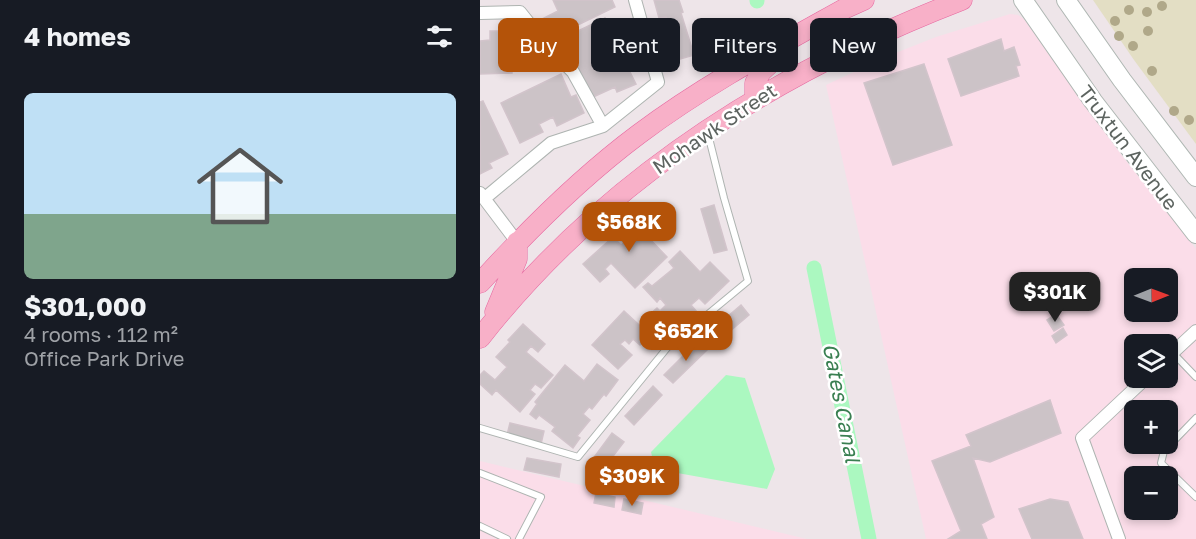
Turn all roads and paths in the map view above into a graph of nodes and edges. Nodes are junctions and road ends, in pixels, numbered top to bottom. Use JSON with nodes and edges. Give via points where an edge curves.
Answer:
{"nodes":[{"id":1,"x":635,"y":0,"type":"edge"},
{"id":2,"x":864,"y":0,"type":"edge"},
{"id":3,"x":962,"y":0,"type":"edge"},
{"id":4,"x":1023,"y":0,"type":"edge"},
{"id":5,"x":1066,"y":0,"type":"edge"},
{"id":6,"x":480,"y":13,"type":"edge"},
{"id":7,"x":803,"y":32,"type":"junction"},
{"id":8,"x":755,"y":99,"type":"junction"},
{"id":9,"x":603,"y":126,"type":"junction"},
{"id":10,"x":707,"y":129,"type":"junction"},
{"id":11,"x":1196,"y":177,"type":"edge"},
{"id":12,"x":482,"y":196,"type":"edge"},
{"id":13,"x":1196,"y":234,"type":"edge"},
{"id":14,"x":517,"y":242,"type":"junction"},
{"id":15,"x":480,"y":283,"type":"edge"},
{"id":16,"x":1196,"y":331,"type":"edge"},
{"id":17,"x":485,"y":332,"type":"edge"},
{"id":18,"x":1178,"y":348,"type":"edge"},
{"id":19,"x":1178,"y":362,"type":"edge"},
{"id":20,"x":1196,"y":377,"type":"edge"},
{"id":21,"x":1135,"y":388,"type":"edge"},
{"id":22,"x":1196,"y":418,"type":"edge"},
{"id":23,"x":480,"y":428,"type":"edge"},
{"id":24,"x":480,"y":473,"type":"edge"},
{"id":25,"x":1196,"y":497,"type":"edge"},
{"id":26,"x":480,"y":526,"type":"edge"},
{"id":27,"x":507,"y":539,"type":"edge"},
{"id":28,"x":519,"y":539,"type":"edge"},
{"id":29,"x":1119,"y":539,"type":"edge"}],
"edges":[{"from":1,"to":9,"type":"street","via":[[658,82]]},
{"from":2,"to":7,"type":"main road","name":"Mohawk Street"},
{"from":3,"to":8,"type":"main road","name":"Mohawk Street","via":[[827,59]]},
{"from":4,"to":13,"type":"main road","name":"Truxtun Avenue","via":[[1093,101]]},
{"from":5,"to":11,"type":"main road","name":"Truxtun Avenue"},
{"from":6,"to":9,"type":"street","via":[[520,12],[573,72]]},
{"from":7,"to":8,"type":"main road","via":[[761,72],[754,83]]},
{"from":7,"to":14,"type":"main road","name":"Mohawk Street","via":[[719,80],[639,134],[564,196]]},
{"from":8,"to":10,"type":"main road","name":"Mohawk Street"},
{"from":9,"to":12,"type":"street","via":[[551,143]]},
{"from":10,"to":17,"type":"main road","name":"Mohawk Street","via":[[646,173],[581,229]]},
{"from":10,"to":23,"type":"lane","via":[[748,281],[668,348],[578,457]]},
{"from":12,"to":14,"type":"street"},
{"from":14,"to":15,"type":"main road","name":"Mohawk Street"},
{"from":14,"to":17,"type":"main road","via":[[517,259]]},
{"from":16,"to":18,"type":"street"},
{"from":19,"to":20,"type":"lane"},
{"from":21,"to":29,"type":"street","via":[[1082,438]]},
{"from":22,"to":25,"type":"lane","via":[[1164,451],[1161,463]]},
{"from":24,"to":28,"type":"lane","via":[[541,497]]},
{"from":26,"to":27,"type":"lane"}]}
